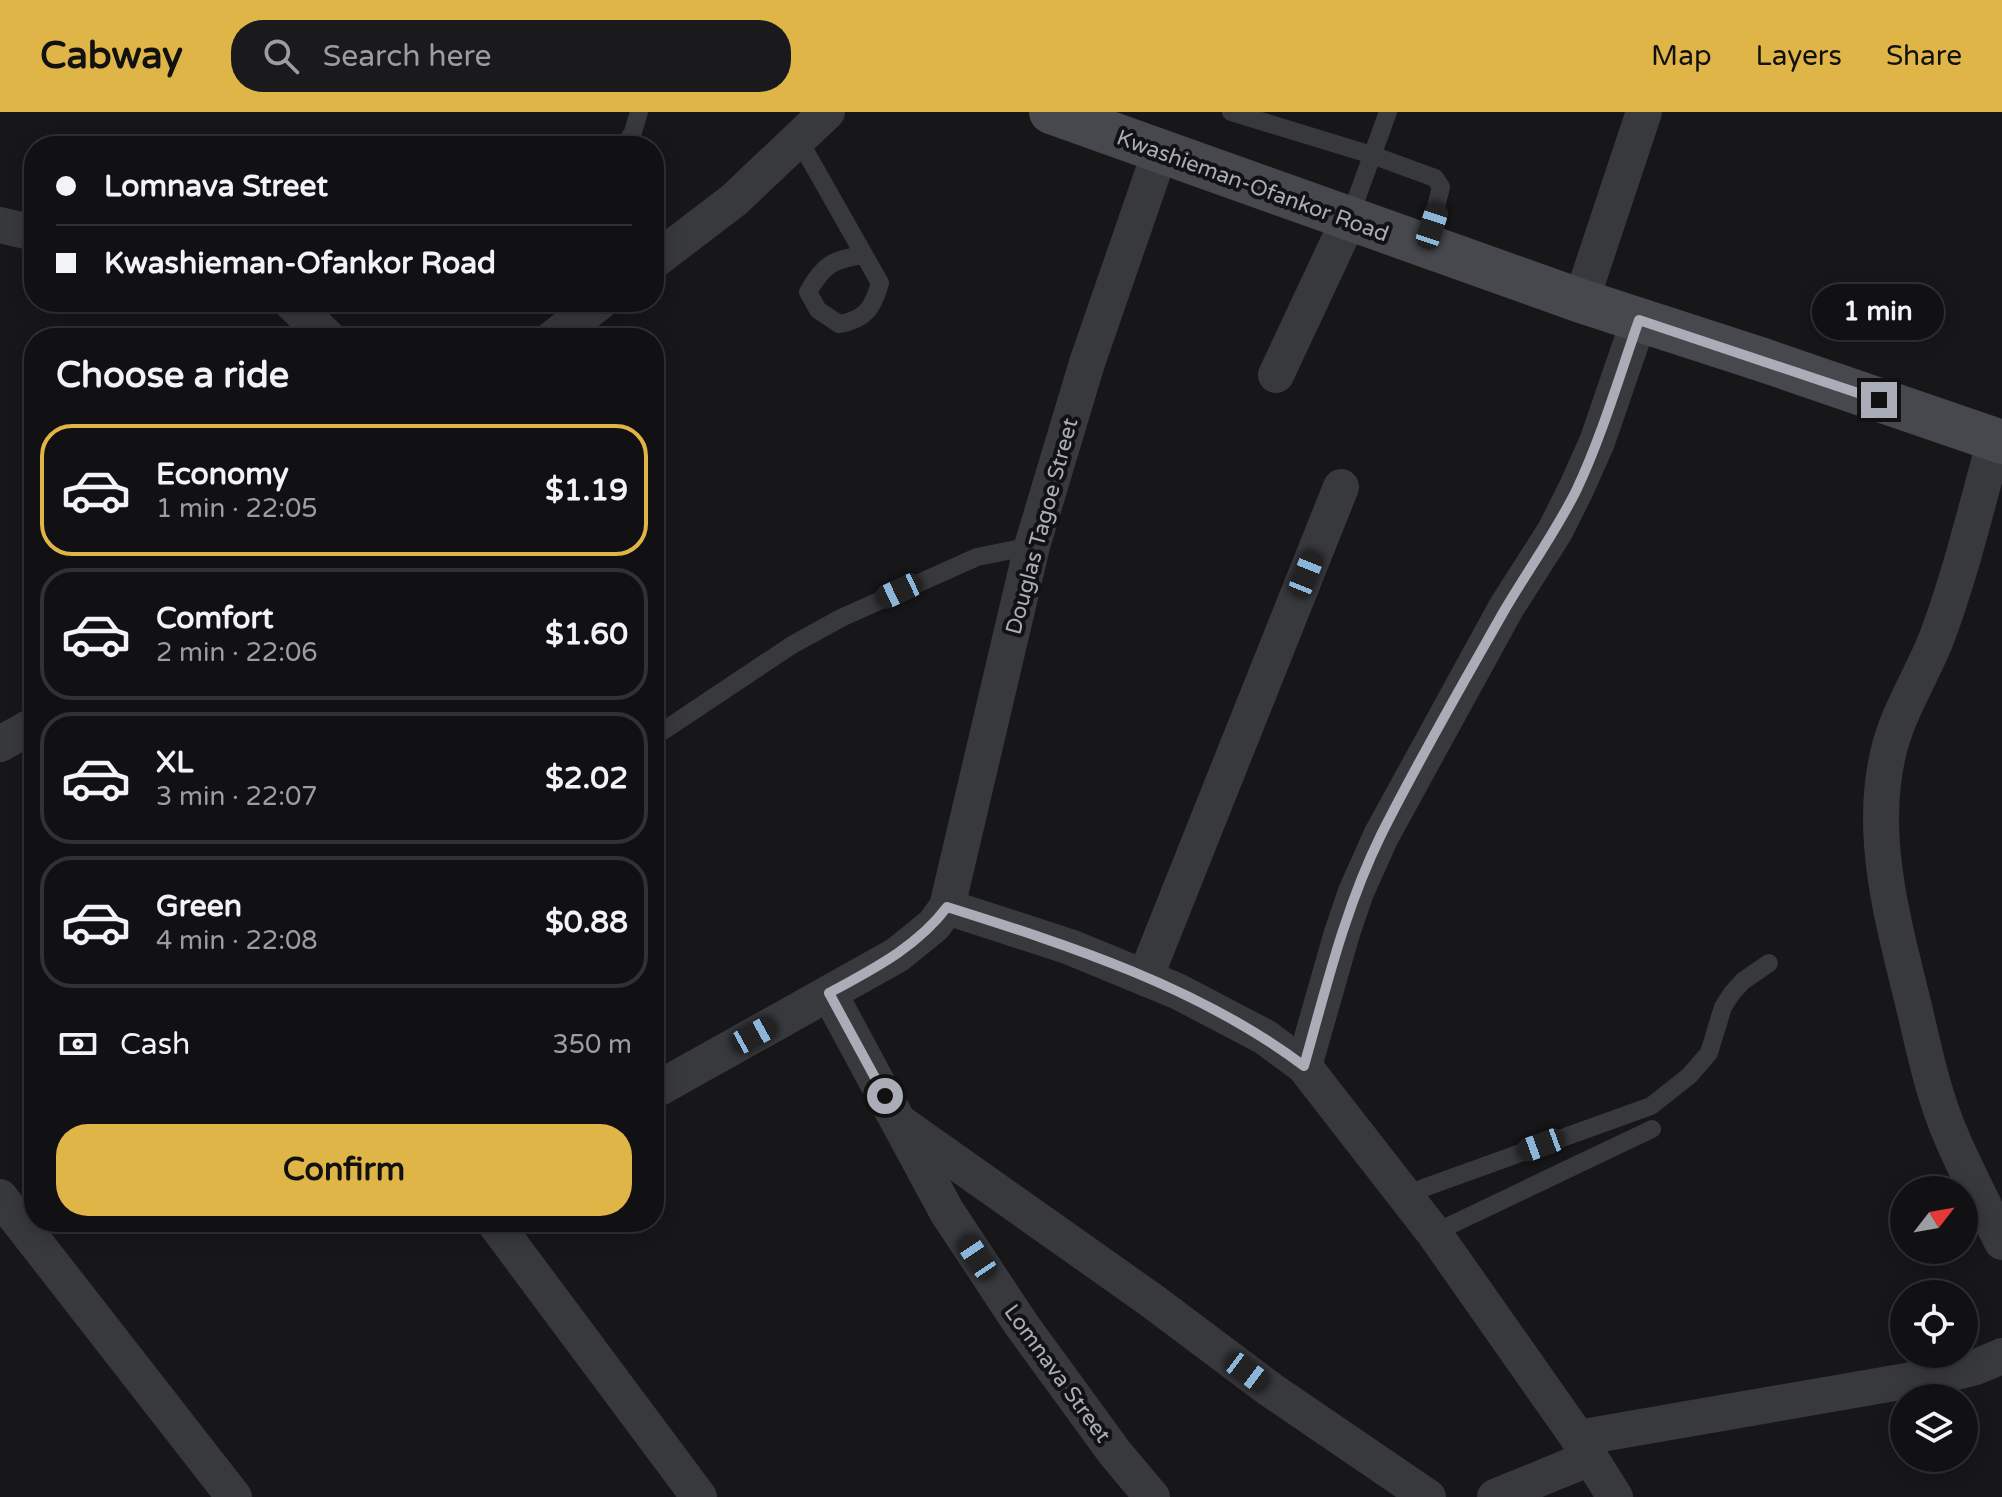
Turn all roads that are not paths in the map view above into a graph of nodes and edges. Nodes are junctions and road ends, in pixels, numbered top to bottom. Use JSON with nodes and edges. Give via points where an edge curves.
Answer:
{"nodes":[{"id":1,"x":639,"y":112,"type":"edge"},
{"id":2,"x":827,"y":112,"type":"edge"},
{"id":3,"x":1231,"y":112,"type":"edge"},
{"id":4,"x":1388,"y":112,"type":"edge"},
{"id":5,"x":1644,"y":112,"type":"edge"},
{"id":6,"x":1063,"y":114,"type":"edge"},
{"id":7,"x":630,"y":136,"type":"edge"},
{"id":8,"x":799,"y":140,"type":"junction"},
{"id":9,"x":1160,"y":152,"type":"junction"},
{"id":10,"x":1372,"y":155,"type":"junction"},
{"id":11,"x":1349,"y":219,"type":"junction"},
{"id":12,"x":1426,"y":246,"type":"junction"},
{"id":13,"x":664,"y":253,"type":"edge"},
{"id":14,"x":864,"y":255,"type":"dead end"},
{"id":15,"x":1581,"y":301,"type":"junction"},
{"id":16,"x":301,"y":312,"type":"edge"},
{"id":17,"x":587,"y":312,"type":"edge"},
{"id":18,"x":1639,"y":320,"type":"junction"},
{"id":19,"x":318,"y":328,"type":"edge"},
{"id":20,"x":566,"y":328,"type":"edge"},
{"id":21,"x":1276,"y":375,"type":"dead end"},
{"id":22,"x":1999,"y":441,"type":"edge"},
{"id":23,"x":1341,"y":487,"type":"dead end"},
{"id":24,"x":1032,"y":546,"type":"junction"},
{"id":25,"x":664,"y":730,"type":"edge"},
{"id":26,"x":24,"y":731,"type":"edge"},
{"id":27,"x":0,"y":744,"type":"edge"},
{"id":28,"x":947,"y":907,"type":"junction"},
{"id":29,"x":1769,"y":963,"type":"dead end"},
{"id":30,"x":1145,"y":978,"type":"junction"},
{"id":31,"x":829,"y":993,"type":"junction"},
{"id":32,"x":1304,"y":1066,"type":"junction"},
{"id":33,"x":664,"y":1085,"type":"edge"},
{"id":34,"x":899,"y":1122,"type":"junction"},
{"id":35,"x":1652,"y":1129,"type":"dead end"},
{"id":36,"x":1404,"y":1195,"type":"junction"},
{"id":37,"x":0,"y":1197,"type":"edge"},
{"id":38,"x":24,"y":1228,"type":"edge"},
{"id":39,"x":27,"y":1232,"type":"edge"},
{"id":40,"x":501,"y":1232,"type":"edge"},
{"id":41,"x":1434,"y":1233,"type":"junction"},
{"id":42,"x":2002,"y":1242,"type":"edge"},
{"id":43,"x":2002,"y":1356,"type":"edge"},
{"id":44,"x":1584,"y":1448,"type":"junction"},
{"id":45,"x":234,"y":1497,"type":"edge"},
{"id":46,"x":699,"y":1497,"type":"edge"},
{"id":47,"x":1152,"y":1497,"type":"edge"},
{"id":48,"x":1428,"y":1497,"type":"edge"},
{"id":49,"x":1495,"y":1497,"type":"edge"},
{"id":50,"x":1615,"y":1497,"type":"edge"}],
"edges":[{"from":1,"to":7,"type":"lane"},
{"from":2,"to":8,"type":"street"},
{"from":3,"to":10,"type":"lane"},
{"from":4,"to":10,"type":"lane"},
{"from":5,"to":15,"type":"street"},
{"from":6,"to":9,"type":"main road","name":"Kwashieman-Ofankor Road"},
{"from":8,"to":13,"type":"street","via":[[734,200]]},
{"from":8,"to":14,"type":"lane"},
{"from":9,"to":11,"type":"main road","name":"Kwashieman-Ofankor Road"},
{"from":9,"to":24,"type":"street","name":"Douglas Tagoe Street","via":[[1087,363]]},
{"from":10,"to":11,"type":"lane"},
{"from":10,"to":12,"type":"lane","via":[[1435,178],[1441,187]]},
{"from":11,"to":12,"type":"main road","name":"Kwashieman-Ofankor Road"},
{"from":11,"to":21,"type":"street"},
{"from":12,"to":15,"type":"main road","name":"Kwashieman-Ofankor Road"},
{"from":15,"to":18,"type":"main road","name":"Kwashieman-Ofankor Road"},
{"from":16,"to":19,"type":"street"},
{"from":17,"to":20,"type":"street"},
{"from":18,"to":22,"type":"main road","name":"Kwashieman-Ofankor Road"},
{"from":18,"to":32,"type":"street","via":[[1597,442],[1555,531],[1506,608],[1381,836],[1342,933]]},
{"from":22,"to":42,"type":"street","via":[[1948,606],[1894,731],[1880,822],[1890,902],[1933,1086],[1951,1137]]},
{"from":23,"to":30,"type":"street"},
{"from":24,"to":25,"type":"lane","via":[[977,557],[841,618]]},
{"from":24,"to":28,"type":"street","name":"Douglas Tagoe Street"},
{"from":26,"to":27,"type":"street"},
{"from":28,"to":30,"type":"street"},
{"from":28,"to":31,"type":"street","via":[[897,955]]},
{"from":29,"to":36,"type":"lane","via":[[1732,993],[1709,1053],[1651,1106]]},
{"from":30,"to":32,"type":"street","via":[[1265,1037]]},
{"from":31,"to":33,"type":"street"},
{"from":31,"to":34,"type":"street","name":"Lomnava Street"},
{"from":32,"to":36,"type":"street"},
{"from":34,"to":47,"type":"street","name":"Lomnava Street","via":[[947,1212],[1021,1324]]},
{"from":34,"to":48,"type":"street"},
{"from":35,"to":41,"type":"lane"},
{"from":36,"to":41,"type":"street"},
{"from":37,"to":38,"type":"street"},
{"from":39,"to":45,"type":"street"},
{"from":40,"to":46,"type":"street"},
{"from":41,"to":44,"type":"street"},
{"from":43,"to":44,"type":"street","via":[[1952,1373]]},
{"from":44,"to":49,"type":"street"},
{"from":44,"to":50,"type":"street"}]}
